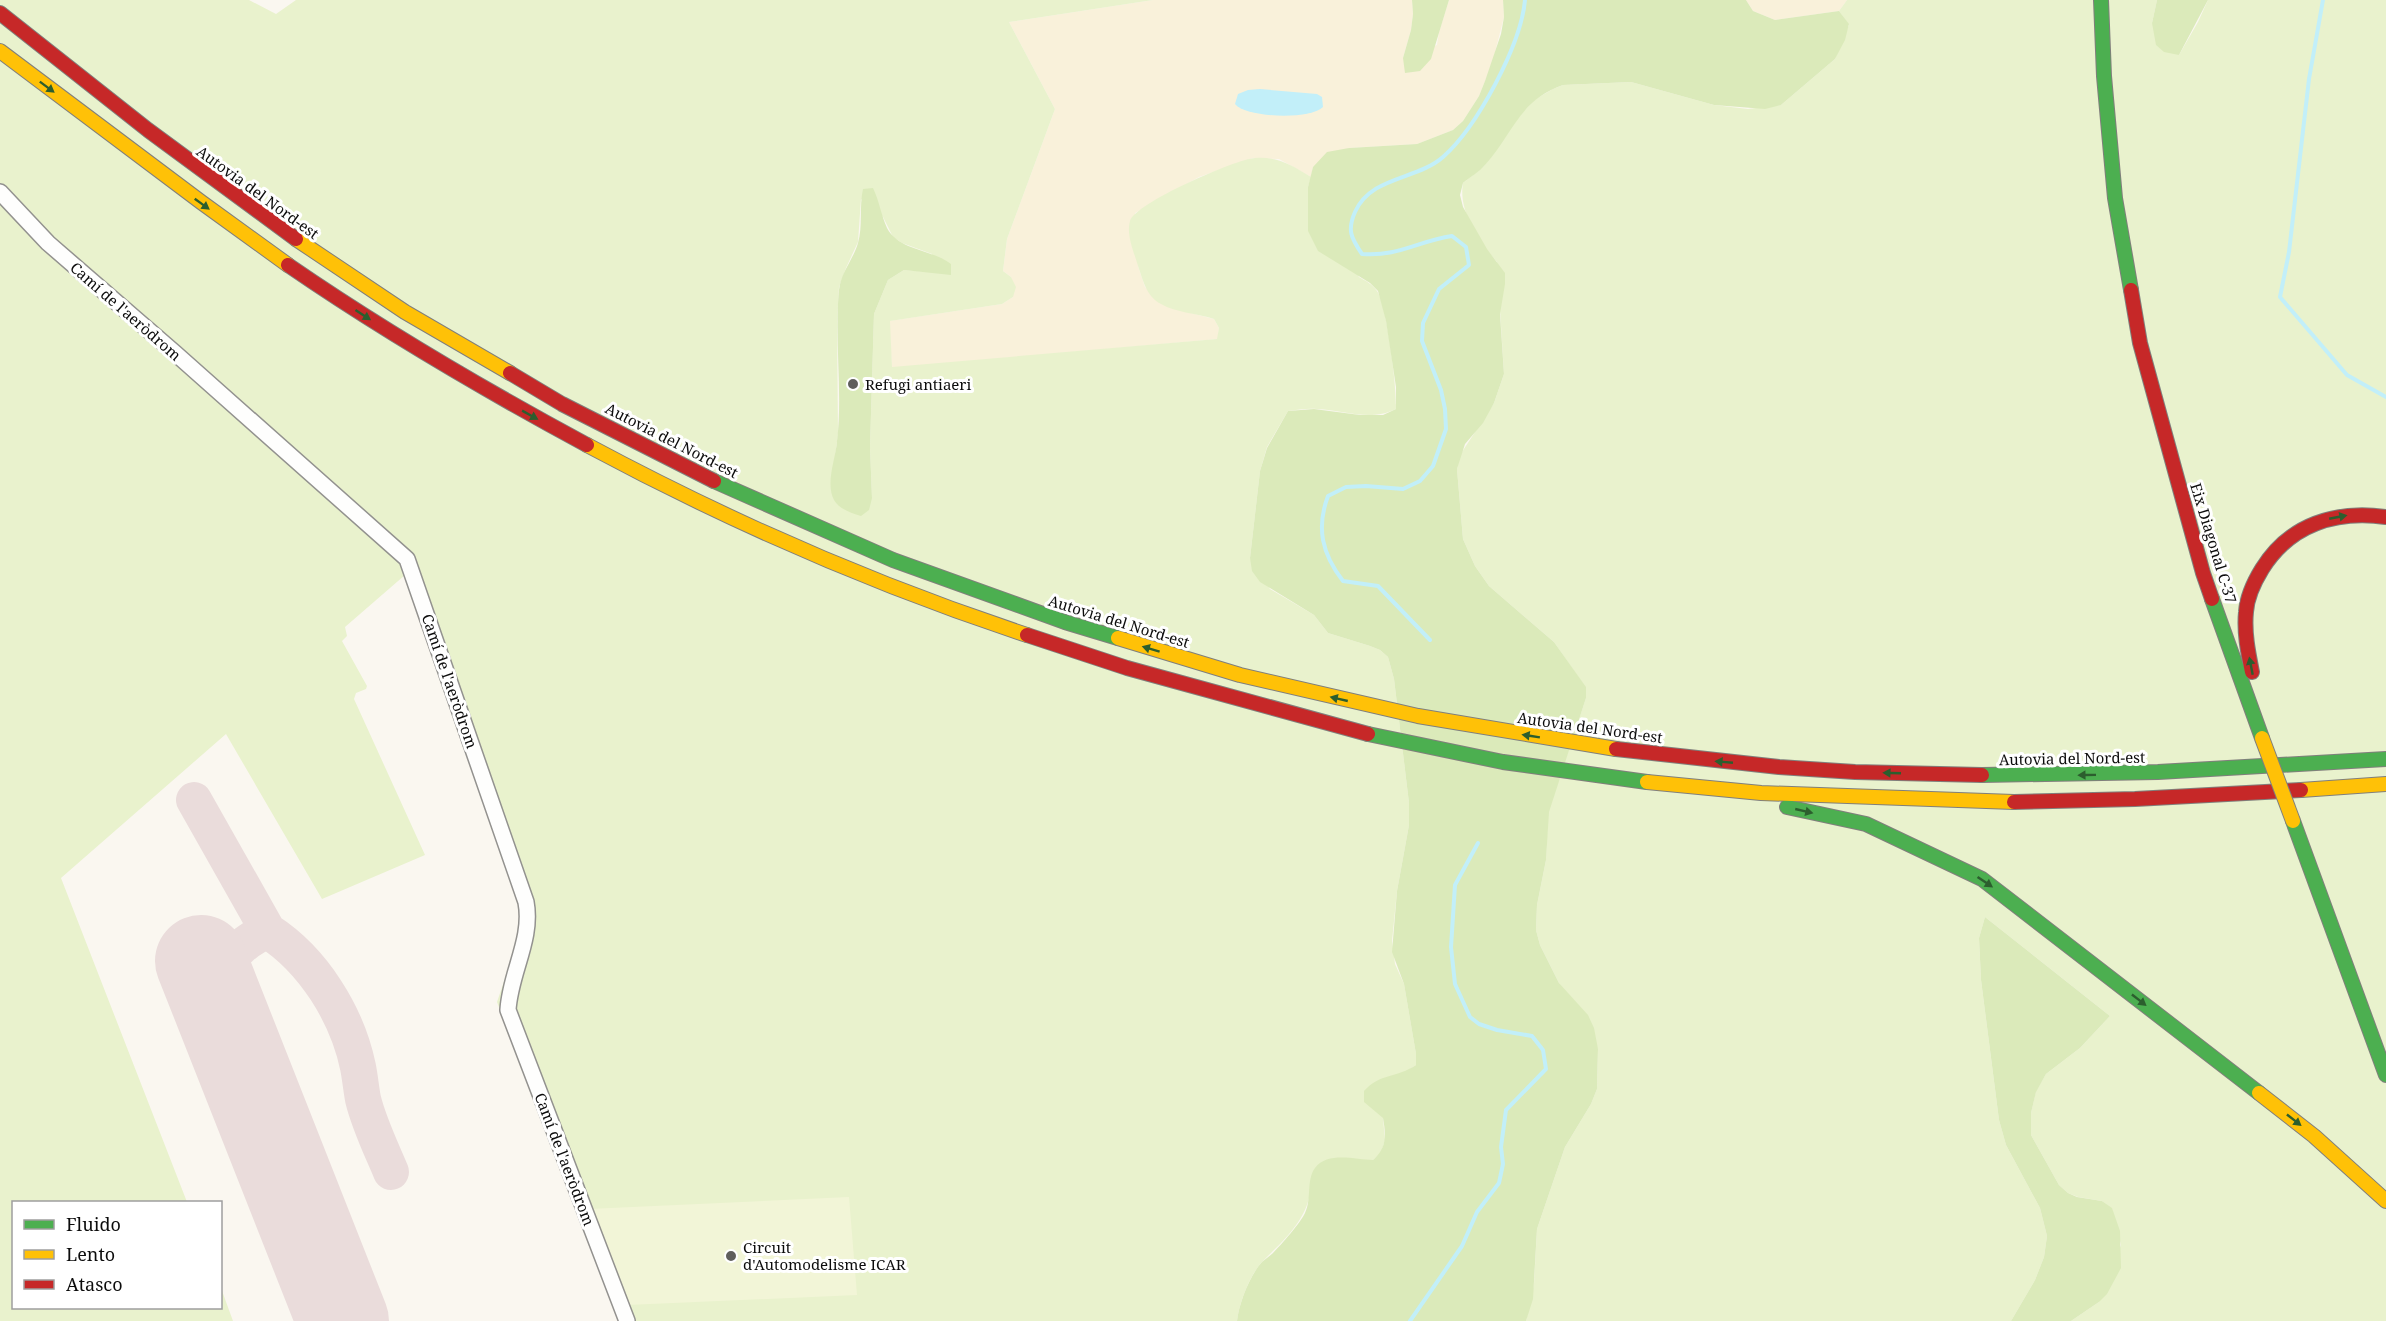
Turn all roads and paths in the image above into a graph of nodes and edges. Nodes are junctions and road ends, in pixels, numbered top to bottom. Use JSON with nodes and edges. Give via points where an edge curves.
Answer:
{"nodes":[{"id":1,"x":2101,"y":0,"type":"edge"},
{"id":2,"x":0,"y":13,"type":"edge"},
{"id":3,"x":0,"y":51,"type":"edge"},
{"id":4,"x":0,"y":192,"type":"edge"},
{"id":5,"x":2386,"y":517,"type":"edge"},
{"id":6,"x":2257,"y":722,"type":"junction"},
{"id":7,"x":2386,"y":745,"type":"edge"},
{"id":8,"x":2386,"y":759,"type":"edge"},
{"id":9,"x":2146,"y":774,"type":"junction"},
{"id":10,"x":2386,"y":784,"type":"edge"},
{"id":11,"x":1706,"y":789,"type":"junction"},
{"id":12,"x":2386,"y":1075,"type":"edge"},
{"id":13,"x":2386,"y":1201,"type":"edge"},
{"id":14,"x":627,"y":1321,"type":"edge"}],
"edges":[{"from":1,"to":6,"type":"highway","name":"Eix Diagonal C-37","via":[[2115,198],[2140,343],[2203,573]]},
{"from":9,"to":2,"type":"highway","name":"Autovia del Nord-est","one_way":true,"via":[[2021,777],[1873,773],[1617,749],[1480,727],[1313,693],[1212,667],[1004,601],[743,495],[530,387],[312,252],[217,184]]},
{"from":3,"to":11,"type":"highway","one_way":true,"via":[[209,209],[407,343],[560,432],[796,546],[1033,638],[1155,677],[1327,724],[1517,764]]},
{"from":4,"to":14,"type":"street","name":"Camí de l'aeròdrom","via":[[48,243],[407,559],[526,902],[529,927],[508,1010]]},
{"from":6,"to":5,"type":"highway","one_way":true,"via":[[2260,703],[2246,644],[2246,619],[2247,604],[2265,565],[2280,547],[2317,522],[2346,515]]},
{"from":6,"to":12,"type":"highway","name":"Eix Diagonal C-37","bridge":true},
{"from":7,"to":9,"type":"highway","via":[[2178,762]]},
{"from":8,"to":9,"type":"highway","name":"Autovia del Nord-est"},
{"from":10,"to":11,"type":"highway","via":[[2182,798],[2046,802]]},
{"from":11,"to":13,"type":"highway","one_way":true,"via":[[1866,824],[1982,879],[2314,1136]]}]}
